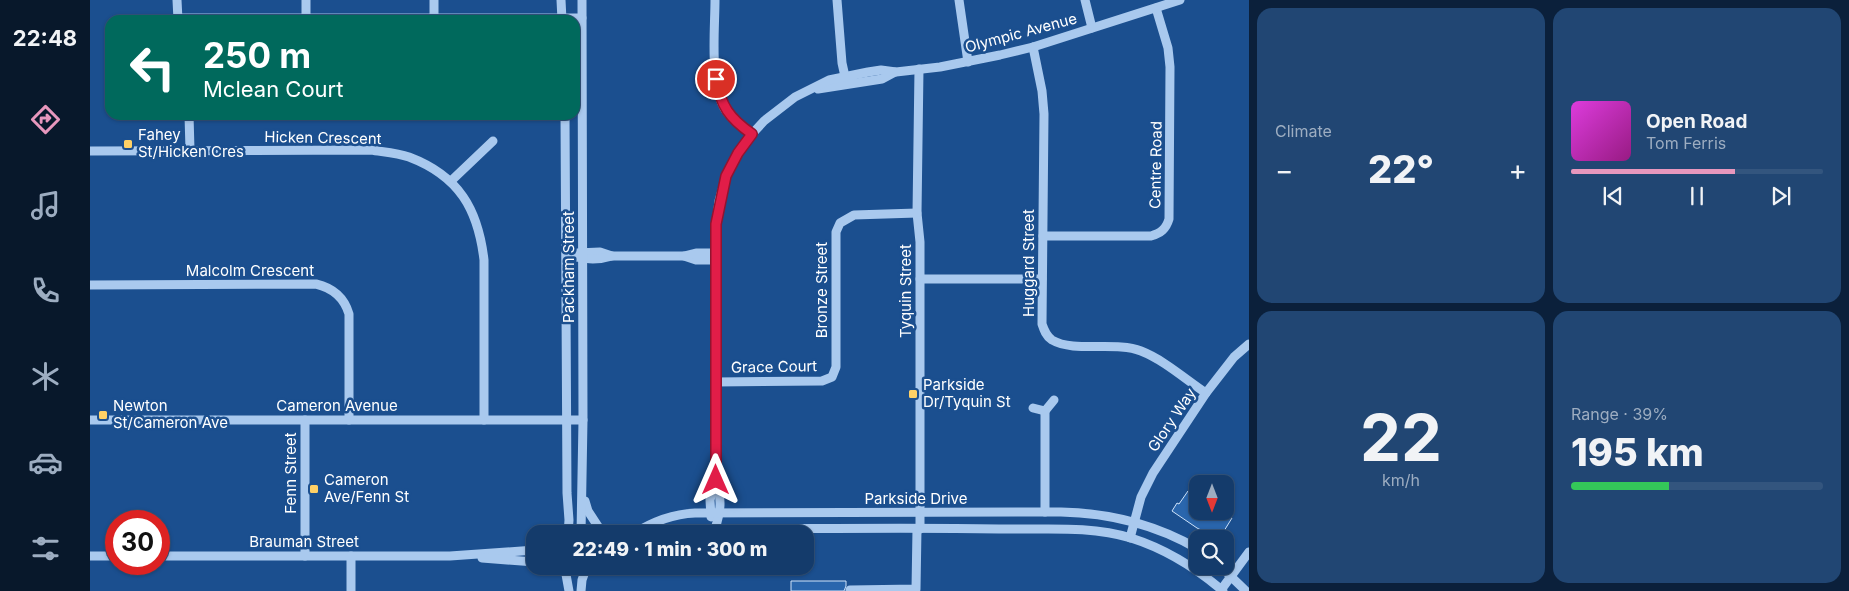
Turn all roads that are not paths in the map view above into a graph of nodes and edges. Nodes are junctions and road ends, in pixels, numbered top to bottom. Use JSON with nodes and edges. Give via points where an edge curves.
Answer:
{"nodes":[{"id":1,"x":177,"y":0,"type":"edge"},
{"id":2,"x":306,"y":0,"type":"edge"},
{"id":3,"x":434,"y":0,"type":"edge"},
{"id":4,"x":561,"y":0,"type":"edge"},
{"id":5,"x":582,"y":0,"type":"edge"},
{"id":6,"x":715,"y":0,"type":"edge"},
{"id":7,"x":837,"y":0,"type":"edge"},
{"id":8,"x":959,"y":0,"type":"edge"},
{"id":9,"x":1085,"y":0,"type":"edge"},
{"id":10,"x":1180,"y":0,"type":"edge"},
{"id":11,"x":1156,"y":8,"type":"junction"},
{"id":12,"x":178,"y":15,"type":"edge"},
{"id":13,"x":306,"y":15,"type":"edge"},
{"id":14,"x":434,"y":15,"type":"edge"},
{"id":15,"x":562,"y":15,"type":"edge"},
{"id":16,"x":582,"y":18,"type":"joint"},
{"id":17,"x":1092,"y":28,"type":"junction"},
{"id":18,"x":1032,"y":47,"type":"junction"},
{"id":19,"x":968,"y":62,"type":"junction"},
{"id":20,"x":919,"y":70,"type":"junction"},
{"id":21,"x":846,"y":80,"type":"junction"},
{"id":22,"x":189,"y":120,"type":"edge"},
{"id":23,"x":565,"y":120,"type":"edge"},
{"id":24,"x":752,"y":134,"type":"junction"},
{"id":25,"x":493,"y":140,"type":"dead end"},
{"id":26,"x":190,"y":150,"type":"junction"},
{"id":27,"x":90,"y":151,"type":"edge"},
{"id":28,"x":451,"y":181,"type":"junction"},
{"id":29,"x":917,"y":213,"type":"junction"},
{"id":30,"x":1042,"y":236,"type":"junction"},
{"id":31,"x":567,"y":255,"type":"junction"},
{"id":32,"x":583,"y":255,"type":"junction"},
{"id":33,"x":715,"y":256,"type":"junction"},
{"id":34,"x":920,"y":279,"type":"junction"},
{"id":35,"x":1042,"y":279,"type":"junction"},
{"id":36,"x":90,"y":285,"type":"edge"},
{"id":37,"x":1249,"y":344,"type":"edge"},
{"id":38,"x":832,"y":377,"type":"joint"},
{"id":39,"x":715,"y":382,"type":"junction"},
{"id":40,"x":1206,"y":393,"type":"junction"},
{"id":41,"x":1054,"y":400,"type":"dead end"},
{"id":42,"x":1032,"y":408,"type":"dead end"},
{"id":43,"x":1045,"y":411,"type":"junction"},
{"id":44,"x":90,"y":420,"type":"edge"},
{"id":45,"x":305,"y":420,"type":"junction"},
{"id":46,"x":349,"y":420,"type":"junction"},
{"id":47,"x":484,"y":420,"type":"junction"},
{"id":48,"x":566,"y":420,"type":"junction"},
{"id":49,"x":583,"y":420,"type":"junction"},
{"id":50,"x":716,"y":480,"type":"junction"},
{"id":51,"x":583,"y":494,"type":"junction"},
{"id":52,"x":979,"y":512,"type":"junction"},
{"id":53,"x":1045,"y":512,"type":"junction"},
{"id":54,"x":710,"y":513,"type":"junction"},
{"id":55,"x":720,"y":513,"type":"junction"},
{"id":56,"x":920,"y":513,"type":"junction"},
{"id":57,"x":1134,"y":522,"type":"junction"},
{"id":58,"x":569,"y":525,"type":"edge"},
{"id":59,"x":581,"y":525,"type":"edge"},
{"id":60,"x":597,"y":525,"type":"edge"},
{"id":61,"x":649,"y":525,"type":"edge"},
{"id":62,"x":714,"y":525,"type":"edge"},
{"id":63,"x":716,"y":525,"type":"edge"},
{"id":64,"x":979,"y":528,"type":"junction"},
{"id":65,"x":814,"y":529,"type":"edge"},
{"id":66,"x":918,"y":529,"type":"junction"},
{"id":67,"x":1130,"y":538,"type":"junction"},
{"id":68,"x":1189,"y":544,"type":"edge"},
{"id":69,"x":526,"y":552,"type":"edge"},
{"id":70,"x":1249,"y":552,"type":"edge"},
{"id":71,"x":90,"y":556,"type":"edge"},
{"id":72,"x":105,"y":556,"type":"edge"},
{"id":73,"x":170,"y":556,"type":"edge"},
{"id":74,"x":305,"y":556,"type":"junction"},
{"id":75,"x":350,"y":556,"type":"junction"},
{"id":76,"x":507,"y":556,"type":"junction"},
{"id":77,"x":526,"y":560,"type":"edge"},
{"id":78,"x":566,"y":575,"type":"edge"},
{"id":79,"x":583,"y":575,"type":"edge"},
{"id":80,"x":1232,"y":576,"type":"junction"},
{"id":81,"x":850,"y":590,"type":"dead end"},
{"id":82,"x":1222,"y":590,"type":"edge"},
{"id":83,"x":351,"y":591,"type":"edge"},
{"id":84,"x":568,"y":591,"type":"edge"},
{"id":85,"x":581,"y":591,"type":"edge"},
{"id":86,"x":1246,"y":591,"type":"edge"}],
"edges":[{"from":1,"to":12,"type":"street"},
{"from":2,"to":13,"type":"street"},
{"from":3,"to":14,"type":"street"},
{"from":4,"to":15,"type":"street"},
{"from":5,"to":16,"type":"street","name":"Packham Street"},
{"from":6,"to":24,"type":"street","via":[[719,94],[726,110]]},
{"from":7,"to":21,"type":"street"},
{"from":8,"to":19,"type":"street"},
{"from":9,"to":17,"type":"street"},
{"from":10,"to":11,"type":"street","name":"Olympic Avenue"},
{"from":11,"to":17,"type":"street","name":"Olympic Avenue"},
{"from":11,"to":30,"type":"street","name":"Centre Road","via":[[1170,67],[1169,220],[1166,227],[1151,236]]},
{"from":16,"to":32,"type":"street","name":"Packham Street"},
{"from":17,"to":18,"type":"street","name":"Olympic Avenue"},
{"from":18,"to":19,"type":"street","name":"Olympic Avenue"},
{"from":18,"to":30,"type":"street","name":"Huggard Street","via":[[1044,114]]},
{"from":19,"to":20,"type":"street","name":"Olympic Avenue"},
{"from":20,"to":21,"type":"street","name":"Olympic Avenue","via":[[896,72],[882,78]]},
{"from":20,"to":29,"type":"street","name":"Tyquin Street"},
{"from":21,"to":24,"type":"street","name":"Olympic Avenue","via":[[795,97]]},
{"from":22,"to":26,"type":"street"},
{"from":23,"to":31,"type":"street","name":"Packham Street"},
{"from":24,"to":33,"type":"street","name":"Olympic Avenue","via":[[726,176],[716,224]]},
{"from":25,"to":28,"type":"street"},
{"from":26,"to":27,"type":"street","name":"Hicken Crescent"},
{"from":26,"to":28,"type":"street","name":"Hicken Crescent","via":[[371,150],[408,157]]},
{"from":28,"to":47,"type":"street","name":"Hicken Crescent","via":[[466,201],[481,236],[484,260]]},
{"from":29,"to":34,"type":"street","name":"Tyquin Street"},
{"from":29,"to":38,"type":"street","name":"Bronze Street","via":[[854,215],[840,223],[836,232],[836,367]]},
{"from":30,"to":35,"type":"street","name":"Huggard Street"},
{"from":31,"to":32,"type":"street"},
{"from":31,"to":48,"type":"street","name":"Packham Street"},
{"from":32,"to":33,"type":"street","via":[[601,259],[612,256],[684,256],[696,252]]},
{"from":32,"to":49,"type":"street","name":"Packham Street"},
{"from":33,"to":39,"type":"street","name":"Olympic Avenue"},
{"from":34,"to":35,"type":"street"},
{"from":34,"to":56,"type":"street","name":"Tyquin Street"},
{"from":35,"to":40,"type":"street","name":"Huggard Street","via":[[1042,324],[1051,339],[1072,345],[1128,347],[1140,351]]},
{"from":36,"to":46,"type":"street","name":"Malcolm Crescent","via":[[316,284],[333,290],[343,299],[349,314]]},
{"from":37,"to":40,"type":"street","name":"Glory Way","via":[[1234,357]]},
{"from":38,"to":39,"type":"street","name":"Grace Court","via":[[822,381]]},
{"from":39,"to":50,"type":"street","name":"Olympic Avenue"},
{"from":40,"to":57,"type":"street","name":"Glory Way","via":[[1153,473],[1141,497]]},
{"from":41,"to":43,"type":"street"},
{"from":42,"to":43,"type":"street"},
{"from":43,"to":53,"type":"street"},
{"from":44,"to":45,"type":"street","name":"Cameron Avenue"},
{"from":45,"to":46,"type":"street","name":"Cameron Avenue"},
{"from":45,"to":74,"type":"street","name":"Fenn Street"},
{"from":46,"to":47,"type":"street","name":"Cameron Avenue"},
{"from":47,"to":48,"type":"street","name":"Cameron Avenue"},
{"from":48,"to":49,"type":"street","name":"Cameron Avenue"},
{"from":48,"to":58,"type":"street","name":"Packham Street"},
{"from":49,"to":51,"type":"street","name":"Packham Street"},
{"from":50,"to":54,"type":"street","name":"Olympic Avenue"},
{"from":50,"to":55,"type":"street","name":"Olympic Avenue"},
{"from":51,"to":59,"type":"street","name":"Packham Street"},
{"from":51,"to":60,"type":"street","via":[[588,511]]},
{"from":52,"to":53,"type":"street","name":"Parkside Drive"},
{"from":52,"to":56,"type":"street","name":"Parkside Drive"},
{"from":52,"to":64,"type":"street"},
{"from":53,"to":57,"type":"street","name":"Parkside Drive","via":[[1095,514]]},
{"from":54,"to":55,"type":"street","name":"Parkside Drive"},
{"from":54,"to":61,"type":"street","name":"Parkside Drive","via":[[670,517]]},
{"from":54,"to":62,"type":"street"},
{"from":55,"to":56,"type":"street","name":"Parkside Drive"},
{"from":55,"to":63,"type":"street"},
{"from":56,"to":66,"type":"street","name":"Tyquin Street"},
{"from":57,"to":67,"type":"street","name":"Glory Way"},
{"from":57,"to":68,"type":"street","name":"Parkside Drive","via":[[1163,531]]},
{"from":64,"to":66,"type":"street","name":"Parkside Drive"},
{"from":64,"to":67,"type":"street","name":"Parkside Drive","via":[[1081,530]]},
{"from":65,"to":66,"type":"street","name":"Parkside Drive"},
{"from":66,"to":81,"type":"street","name":"Tyquin Street","via":[[916,589]]},
{"from":67,"to":82,"type":"street","name":"Parkside Drive","via":[[1166,552],[1202,573]]},
{"from":69,"to":76,"type":"street","name":"Brauman Street"},
{"from":70,"to":80,"type":"street"},
{"from":71,"to":72,"type":"street"},
{"from":73,"to":74,"type":"street","name":"Brauman Street"},
{"from":74,"to":75,"type":"street","name":"Brauman Street"},
{"from":75,"to":76,"type":"street","name":"Brauman Street"},
{"from":75,"to":83,"type":"street"},
{"from":76,"to":77,"type":"street","name":"Brauman Street"},
{"from":78,"to":84,"type":"street"},
{"from":79,"to":85,"type":"street"},
{"from":80,"to":82,"type":"street"},
{"from":80,"to":86,"type":"street"}]}
